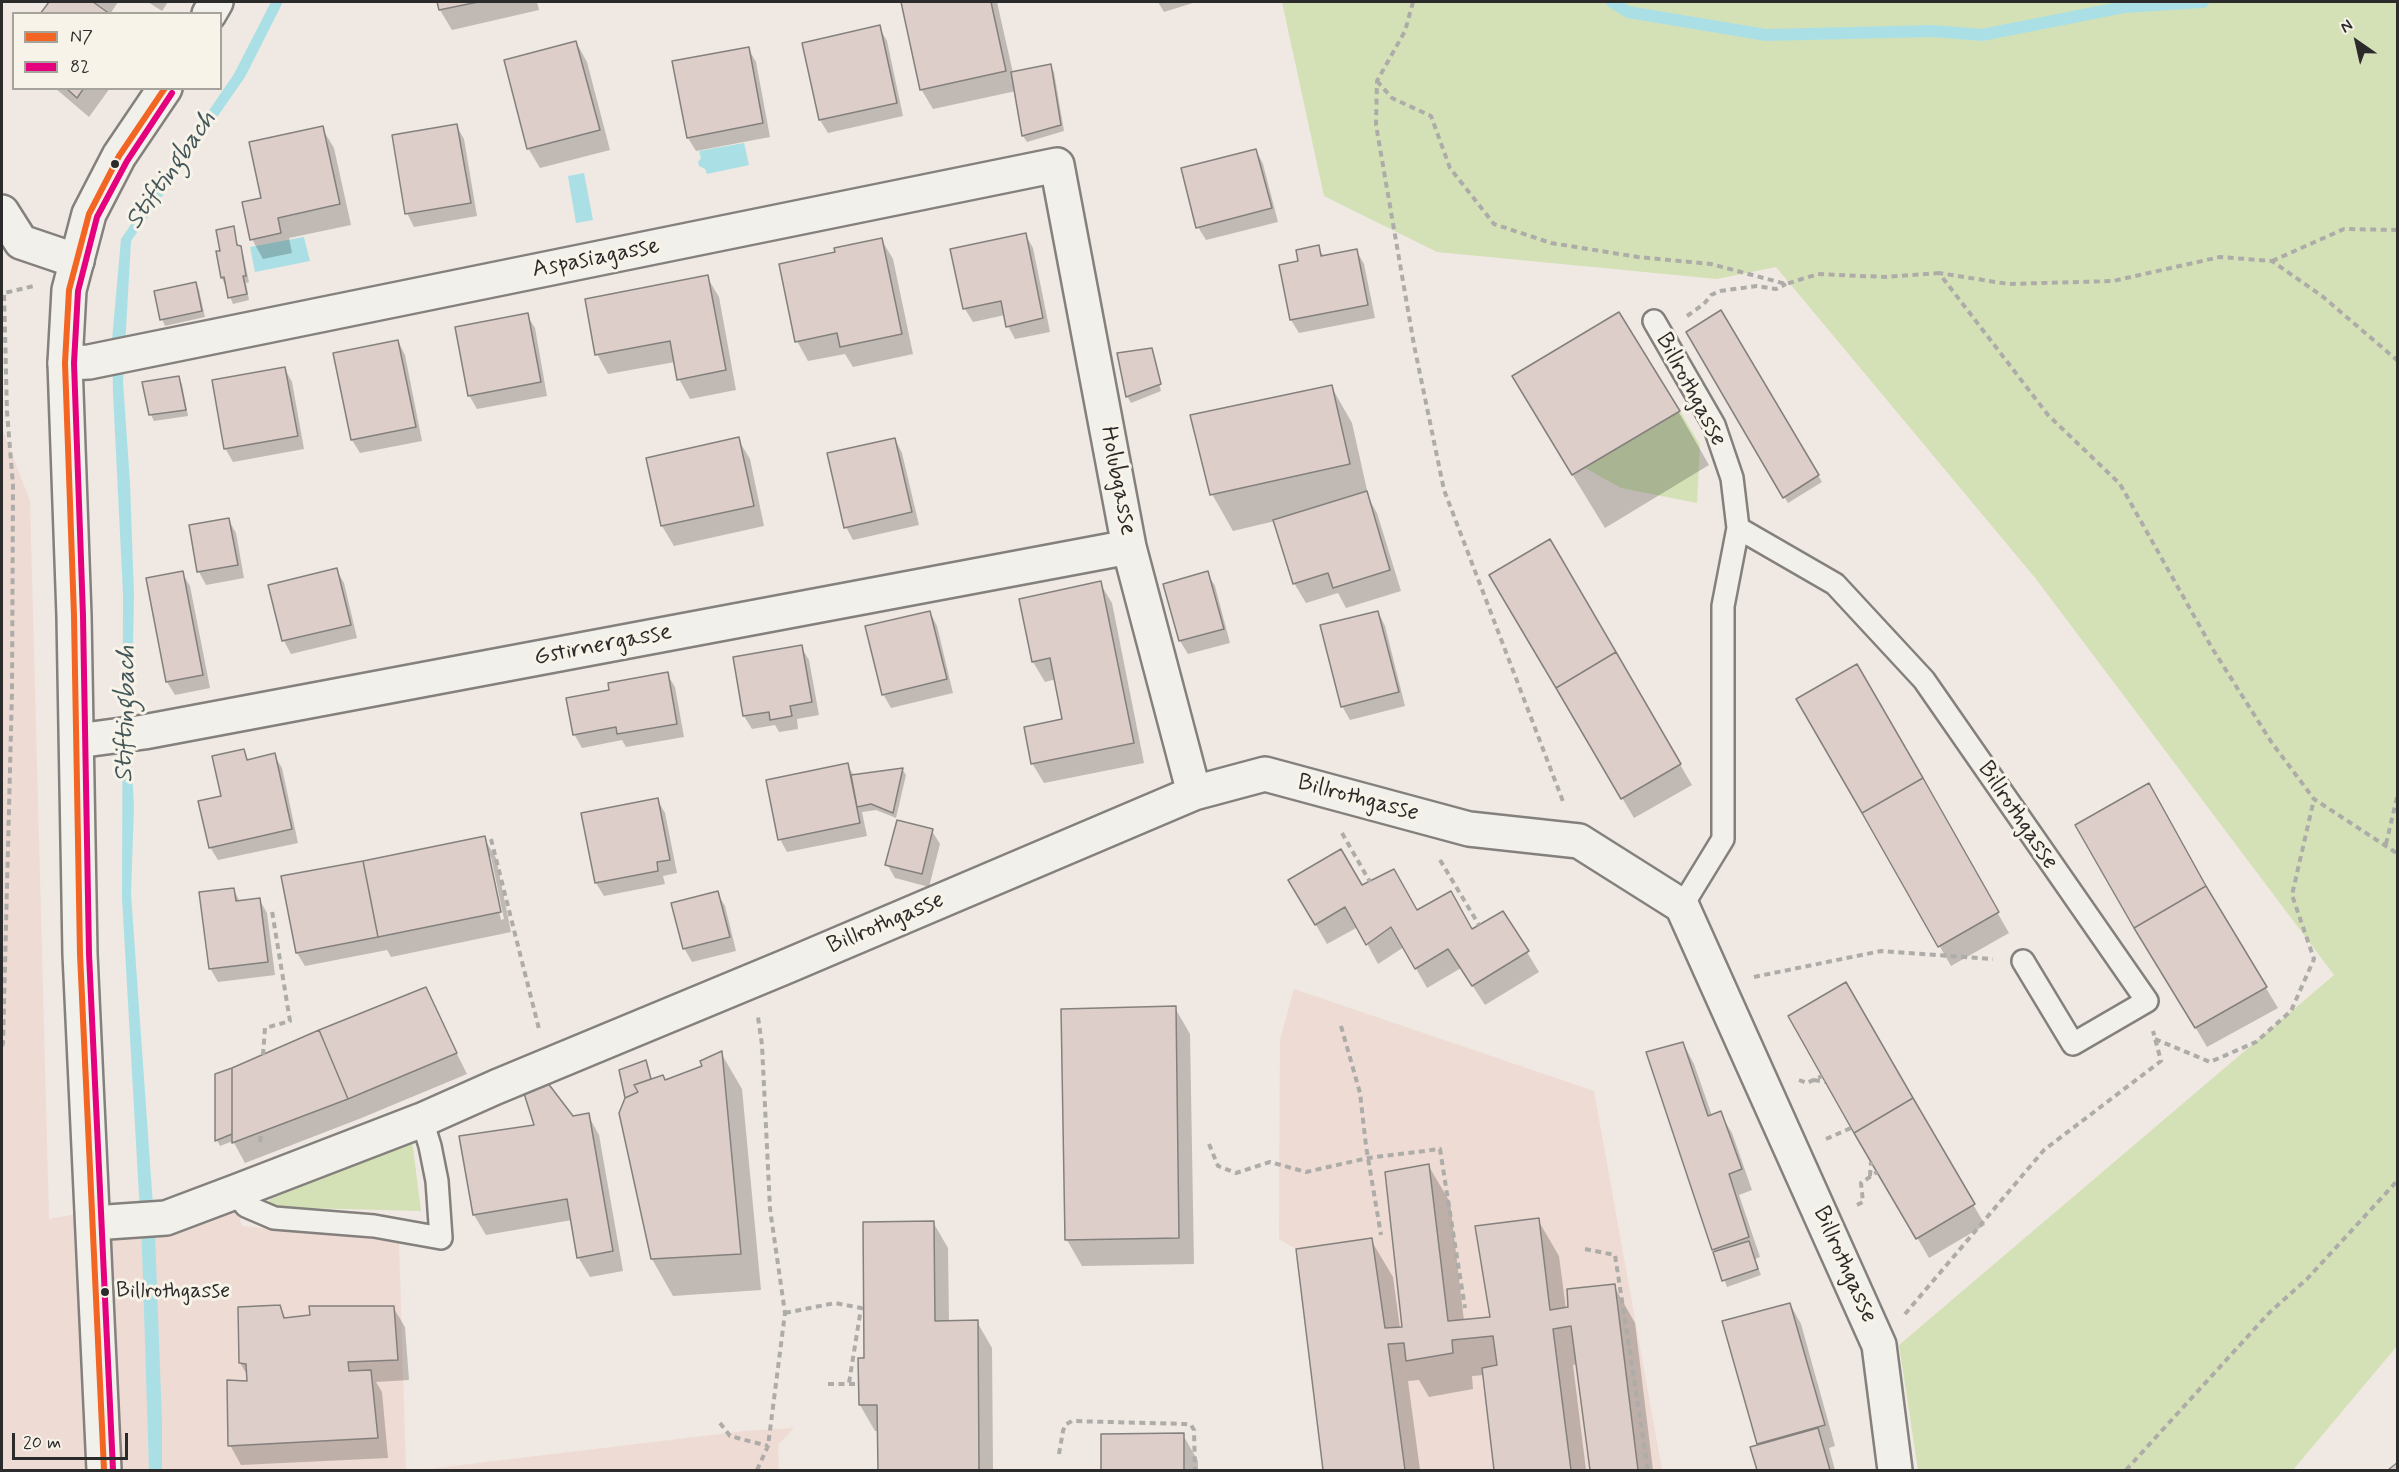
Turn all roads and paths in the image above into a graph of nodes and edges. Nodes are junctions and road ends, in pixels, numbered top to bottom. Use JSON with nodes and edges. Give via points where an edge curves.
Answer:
{"nodes":[{"id":1,"x":1413,"y":2,"type":"edge"},
{"id":2,"x":1377,"y":81,"type":"junction"},
{"id":3,"x":164,"y":90,"type":"edge"},
{"id":4,"x":1057,"y":165,"type":"joint"},
{"id":5,"x":2,"y":212,"type":"edge"},
{"id":6,"x":2397,"y":230,"type":"edge"},
{"id":7,"x":76,"y":261,"type":"junction"},
{"id":8,"x":2272,"y":261,"type":"junction"},
{"id":9,"x":1939,"y":273,"type":"junction"},
{"id":10,"x":1786,"y":284,"type":"junction"},
{"id":11,"x":39,"y":286,"type":"dead end"},
{"id":12,"x":3,"y":293,"type":"edge"},
{"id":13,"x":1655,"y":323,"type":"joint"},
{"id":14,"x":2397,"y":361,"type":"edge"},
{"id":15,"x":77,"y":363,"type":"junction"},
{"id":16,"x":1738,"y":528,"type":"junction"},
{"id":17,"x":1129,"y":547,"type":"junction"},
{"id":18,"x":77,"y":741,"type":"junction"},
{"id":19,"x":1194,"y":793,"type":"junction"},
{"id":20,"x":2397,"y":793,"type":"edge"},
{"id":21,"x":2314,"y":799,"type":"junction"},
{"id":22,"x":2,"y":822,"type":"edge"},
{"id":23,"x":9,"y":822,"type":"junction"},
{"id":24,"x":491,"y":839,"type":"dead end"},
{"id":25,"x":1579,"y":841,"type":"junction"},
{"id":26,"x":2386,"y":844,"type":"junction"},
{"id":27,"x":2397,"y":854,"type":"edge"},
{"id":28,"x":1682,"y":906,"type":"junction"},
{"id":29,"x":272,"y":911,"type":"dead end"},
{"id":30,"x":2024,"y":961,"type":"joint"},
{"id":31,"x":752,"y":981,"type":"junction"},
{"id":32,"x":1717,"y":984,"type":"junction"},
{"id":33,"x":2146,"y":1001,"type":"junction"},
{"id":34,"x":1341,"y":1026,"type":"dead end"},
{"id":35,"x":2155,"y":1039,"type":"junction"},
{"id":36,"x":2,"y":1046,"type":"edge"},
{"id":37,"x":263,"y":1055,"type":"dead end"},
{"id":38,"x":547,"y":1065,"type":"junction"},
{"id":39,"x":1814,"y":1080,"type":"dead end"},
{"id":40,"x":1825,"y":1082,"type":"dead end"},
{"id":41,"x":422,"y":1120,"type":"junction"},
{"id":42,"x":1851,"y":1128,"type":"dead end"},
{"id":43,"x":1826,"y":1139,"type":"dead end"},
{"id":44,"x":1209,"y":1144,"type":"dead end"},
{"id":45,"x":1368,"y":1158,"type":"junction"},
{"id":46,"x":1871,"y":1162,"type":"dead end"},
{"id":47,"x":1877,"y":1172,"type":"dead end"},
{"id":48,"x":1870,"y":1176,"type":"junction"},
{"id":49,"x":2397,"y":1180,"type":"edge"},
{"id":50,"x":235,"y":1192,"type":"junction"},
{"id":51,"x":1863,"y":1202,"type":"dead end"},
{"id":52,"x":93,"y":1223,"type":"junction"},
{"id":53,"x":1381,"y":1235,"type":"dead end"},
{"id":54,"x":1585,"y":1249,"type":"dead end"},
{"id":55,"x":1465,"y":1308,"type":"dead end"},
{"id":56,"x":785,"y":1313,"type":"junction"},
{"id":57,"x":1879,"y":1345,"type":"junction"},
{"id":58,"x":849,"y":1383,"type":"junction"},
{"id":59,"x":828,"y":1384,"type":"dead end"},
{"id":60,"x":858,"y":1384,"type":"dead end"},
{"id":61,"x":720,"y":1423,"type":"dead end"},
{"id":62,"x":768,"y":1446,"type":"junction"},
{"id":63,"x":1059,"y":1454,"type":"dead end"},
{"id":64,"x":104,"y":1470,"type":"edge"},
{"id":65,"x":757,"y":1470,"type":"edge"},
{"id":66,"x":1195,"y":1470,"type":"edge"},
{"id":67,"x":1648,"y":1470,"type":"edge"},
{"id":68,"x":1895,"y":1470,"type":"edge"},
{"id":69,"x":2126,"y":1470,"type":"edge"}],
"edges":[{"from":1,"to":2,"type":"path","via":[[1405,31]]},
{"from":2,"to":10,"type":"path","via":[[1392,98],[1431,116],[1449,168],[1494,224],[1551,243],[1711,264]]},
{"from":2,"to":25,"type":"path","via":[[1376,125],[1444,490]]},
{"from":3,"to":7,"type":"street","via":[[119,156],[89,214]]},
{"from":4,"to":15,"type":"street","name":"Aspasiagasse"},
{"from":4,"to":17,"type":"street","name":"Holubgasse"},
{"from":5,"to":7,"type":"street","via":[[21,243]]},
{"from":6,"to":8,"type":"path","via":[[2344,229]]},
{"from":7,"to":15,"type":"street","via":[[69,290]]},
{"from":8,"to":9,"type":"path","via":[[2220,257],[2113,281],[2008,284]]},
{"from":8,"to":14,"type":"path","via":[[2322,296]]},
{"from":9,"to":10,"type":"path","via":[[1885,277],[1818,274]]},
{"from":9,"to":21,"type":"path","via":[[2048,416],[2120,483],[2212,648],[2272,743]]},
{"from":10,"to":13,"type":"path","via":[[1776,289],[1757,286],[1720,291],[1675,322]]},
{"from":11,"to":12,"type":"path"},
{"from":12,"to":23,"type":"path","via":[[12,485]]},
{"from":13,"to":16,"type":"lane","name":"Billrothgasse","via":[[1714,424],[1732,478]]},
{"from":15,"to":18,"type":"street"},
{"from":16,"to":28,"type":"lane","name":"Billrothgasse","via":[[1724,606],[1723,839]]},
{"from":16,"to":33,"type":"lane","name":"Billrothgasse","via":[[1835,584],[1924,680]]},
{"from":17,"to":18,"type":"street","name":"Gstirnergasse","via":[[144,732]]},
{"from":17,"to":19,"type":"street","name":"Holubgasse"},
{"from":18,"to":52,"type":"street","via":[[80,954]]},
{"from":19,"to":25,"type":"street","name":"Billrothgasse","via":[[1265,774],[1469,829]]},
{"from":19,"to":31,"type":"street","name":"Billrothgasse"},
{"from":20,"to":26,"type":"path"},
{"from":21,"to":26,"type":"path"},
{"from":21,"to":35,"type":"path","via":[[2292,894],[2314,959],[2291,1011],[2256,1042],[2210,1062]]},
{"from":22,"to":23,"type":"path"},
{"from":23,"to":36,"type":"path"},
{"from":24,"to":38,"type":"path"},
{"from":25,"to":28,"type":"street","name":"Billrothgasse"},
{"from":26,"to":27,"type":"path"},
{"from":28,"to":32,"type":"street","name":"Billrothgasse"},
{"from":29,"to":37,"type":"path","via":[[290,1021],[265,1028]]},
{"from":30,"to":32,"type":"path","via":[[1881,951]]},
{"from":30,"to":33,"type":"lane","via":[[2073,1044]]},
{"from":31,"to":38,"type":"street","name":"Billrothgasse"},
{"from":31,"to":56,"type":"path","via":[[762,1045],[770,1209]]},
{"from":32,"to":57,"type":"street","name":"Billrothgasse"},
{"from":33,"to":35,"type":"path"},
{"from":34,"to":45,"type":"path","via":[[1360,1093]]},
{"from":35,"to":57,"type":"path","via":[[2161,1060],[2044,1150]]},
{"from":38,"to":41,"type":"street","name":"Billrothgasse"},
{"from":39,"to":40,"type":"path"},
{"from":41,"to":50,"type":"street","name":"Billrothgasse"},
{"from":41,"to":50,"type":"lane","via":[[437,1181],[441,1238],[374,1226],[274,1218],[246,1206]]},
{"from":42,"to":43,"type":"path"},
{"from":44,"to":45,"type":"path","via":[[1218,1166],[1236,1173],[1270,1162],[1306,1172]]},
{"from":45,"to":53,"type":"path"},
{"from":45,"to":55,"type":"path","via":[[1440,1149]]},
{"from":46,"to":48,"type":"path"},
{"from":47,"to":48,"type":"path"},
{"from":48,"to":51,"type":"path","via":[[1861,1183]]},
{"from":49,"to":69,"type":"path"},
{"from":50,"to":52,"type":"street","name":"Billrothgasse","via":[[166,1218]]},
{"from":52,"to":64,"type":"street"},
{"from":54,"to":67,"type":"path","via":[[1615,1255]]},
{"from":56,"to":58,"type":"path","via":[[835,1303],[861,1308]]},
{"from":56,"to":62,"type":"path"},
{"from":57,"to":68,"type":"street","name":"Billrothgasse"},
{"from":58,"to":59,"type":"path"},
{"from":58,"to":60,"type":"path"},
{"from":61,"to":62,"type":"path","via":[[730,1436]]},
{"from":62,"to":65,"type":"path"},
{"from":63,"to":66,"type":"path","via":[[1065,1425],[1072,1421],[1185,1424],[1194,1430]]}]}
